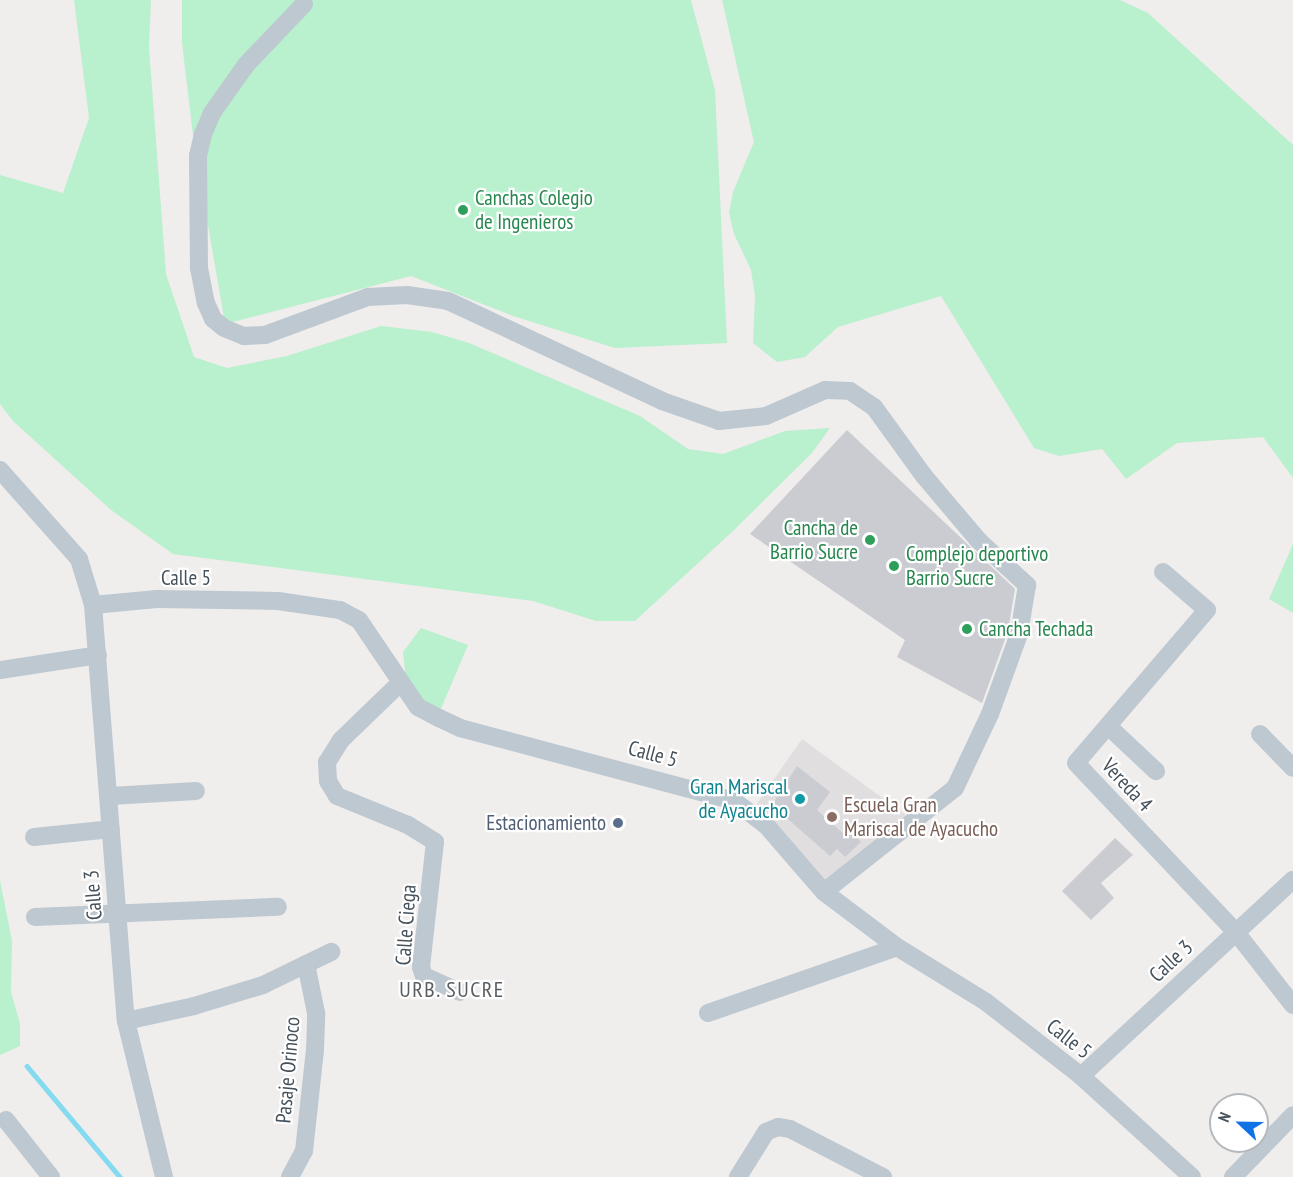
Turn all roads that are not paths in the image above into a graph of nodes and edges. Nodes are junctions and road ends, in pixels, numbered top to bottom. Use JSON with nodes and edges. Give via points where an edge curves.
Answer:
{"nodes":[{"id":1,"x":304,"y":4,"type":"dead end"},
{"id":2,"x":0,"y":470,"type":"edge"},
{"id":3,"x":1163,"y":572,"type":"dead end"},
{"id":4,"x":93,"y":605,"type":"junction"},
{"id":5,"x":98,"y":655,"type":"junction"},
{"id":6,"x":0,"y":670,"type":"edge"},
{"id":7,"x":400,"y":683,"type":"junction"},
{"id":8,"x":1108,"y":726,"type":"junction"},
{"id":9,"x":1260,"y":734,"type":"dead end"},
{"id":10,"x":1293,"y":768,"type":"edge"},
{"id":11,"x":1156,"y":771,"type":"dead end"},
{"id":12,"x":196,"y":790,"type":"dead end"},
{"id":13,"x":110,"y":796,"type":"junction"},
{"id":14,"x":111,"y":828,"type":"junction"},
{"id":15,"x":34,"y":837,"type":"dead end"},
{"id":16,"x":1293,"y":880,"type":"edge"},
{"id":17,"x":824,"y":892,"type":"junction"},
{"id":18,"x":278,"y":907,"type":"dead end"},
{"id":19,"x":117,"y":915,"type":"junction"},
{"id":20,"x":35,"y":916,"type":"dead end"},
{"id":21,"x":1235,"y":932,"type":"junction"},
{"id":22,"x":897,"y":947,"type":"junction"},
{"id":23,"x":331,"y":952,"type":"dead end"},
{"id":24,"x":306,"y":964,"type":"junction"},
{"id":25,"x":460,"y":992,"type":"dead end"},
{"id":26,"x":1293,"y":1005,"type":"edge"},
{"id":27,"x":708,"y":1013,"type":"dead end"},
{"id":28,"x":126,"y":1021,"type":"junction"},
{"id":29,"x":1081,"y":1076,"type":"junction"},
{"id":30,"x":1293,"y":1115,"type":"edge"},
{"id":31,"x":6,"y":1120,"type":"dead end"},
{"id":32,"x":51,"y":1177,"type":"edge"},
{"id":33,"x":164,"y":1177,"type":"edge"},
{"id":34,"x":290,"y":1177,"type":"edge"},
{"id":35,"x":738,"y":1177,"type":"edge"},
{"id":36,"x":883,"y":1177,"type":"edge"},
{"id":37,"x":1192,"y":1177,"type":"edge"},
{"id":38,"x":1233,"y":1177,"type":"edge"}],
"edges":[{"from":1,"to":17,"type":"street","via":[[246,65],[212,113],[203,134],[198,156],[199,268],[206,303],[213,319],[224,328],[244,336],[265,335],[368,297],[407,295],[448,300],[662,401],[719,421],[743,422],[766,416],[825,390],[850,391],[874,407],[924,476],[971,531],[1027,585],[1027,601],[1008,664],[990,714],[954,788]]},
{"from":2,"to":4,"type":"street","name":"Calle 3","via":[[79,559]]},
{"from":3,"to":8,"type":"street","name":"Vereda 4","via":[[1207,610]]},
{"from":4,"to":5,"type":"street","name":"Calle 3"},
{"from":4,"to":7,"type":"street","name":"Calle 5","via":[[157,599],[234,600],[340,610],[359,620]]},
{"from":5,"to":6,"type":"street"},
{"from":5,"to":13,"type":"street","name":"Calle 3"},
{"from":7,"to":17,"type":"street","name":"Calle 5","via":[[418,707],[460,728],[734,801],[765,825]]},
{"from":7,"to":25,"type":"street","name":"Calle Ciega","via":[[341,740],[327,762],[328,781],[337,796],[432,839],[437,846],[426,905],[421,967],[424,976]]},
{"from":8,"to":11,"type":"street"},
{"from":8,"to":21,"type":"street","name":"Vereda 4","via":[[1076,763]]},
{"from":9,"to":10,"type":"street"},
{"from":12,"to":13,"type":"street"},
{"from":13,"to":14,"type":"street","name":"Calle 3"},
{"from":14,"to":15,"type":"street"},
{"from":14,"to":19,"type":"street","name":"Calle 3"},
{"from":16,"to":21,"type":"street","name":"Calle 3"},
{"from":17,"to":22,"type":"street","name":"Calle 5"},
{"from":18,"to":19,"type":"street"},
{"from":19,"to":20,"type":"street"},
{"from":19,"to":28,"type":"street","name":"Calle 3"},
{"from":21,"to":26,"type":"street","name":"Vereda 4"},
{"from":21,"to":29,"type":"street","name":"Calle 3"},
{"from":22,"to":27,"type":"street"},
{"from":22,"to":29,"type":"street","name":"Calle 5","via":[[986,1002]]},
{"from":23,"to":24,"type":"street"},
{"from":24,"to":28,"type":"street","via":[[263,985]]},
{"from":24,"to":34,"type":"street","name":"Pasaje Orinoco","via":[[316,1013],[315,1050],[304,1151]]},
{"from":28,"to":33,"type":"street","name":"Calle 3"},
{"from":29,"to":37,"type":"street","name":"Calle 5"},
{"from":30,"to":38,"type":"street"},
{"from":31,"to":32,"type":"street"},
{"from":35,"to":36,"type":"street","via":[[766,1132],[778,1127],[790,1129]]}]}
